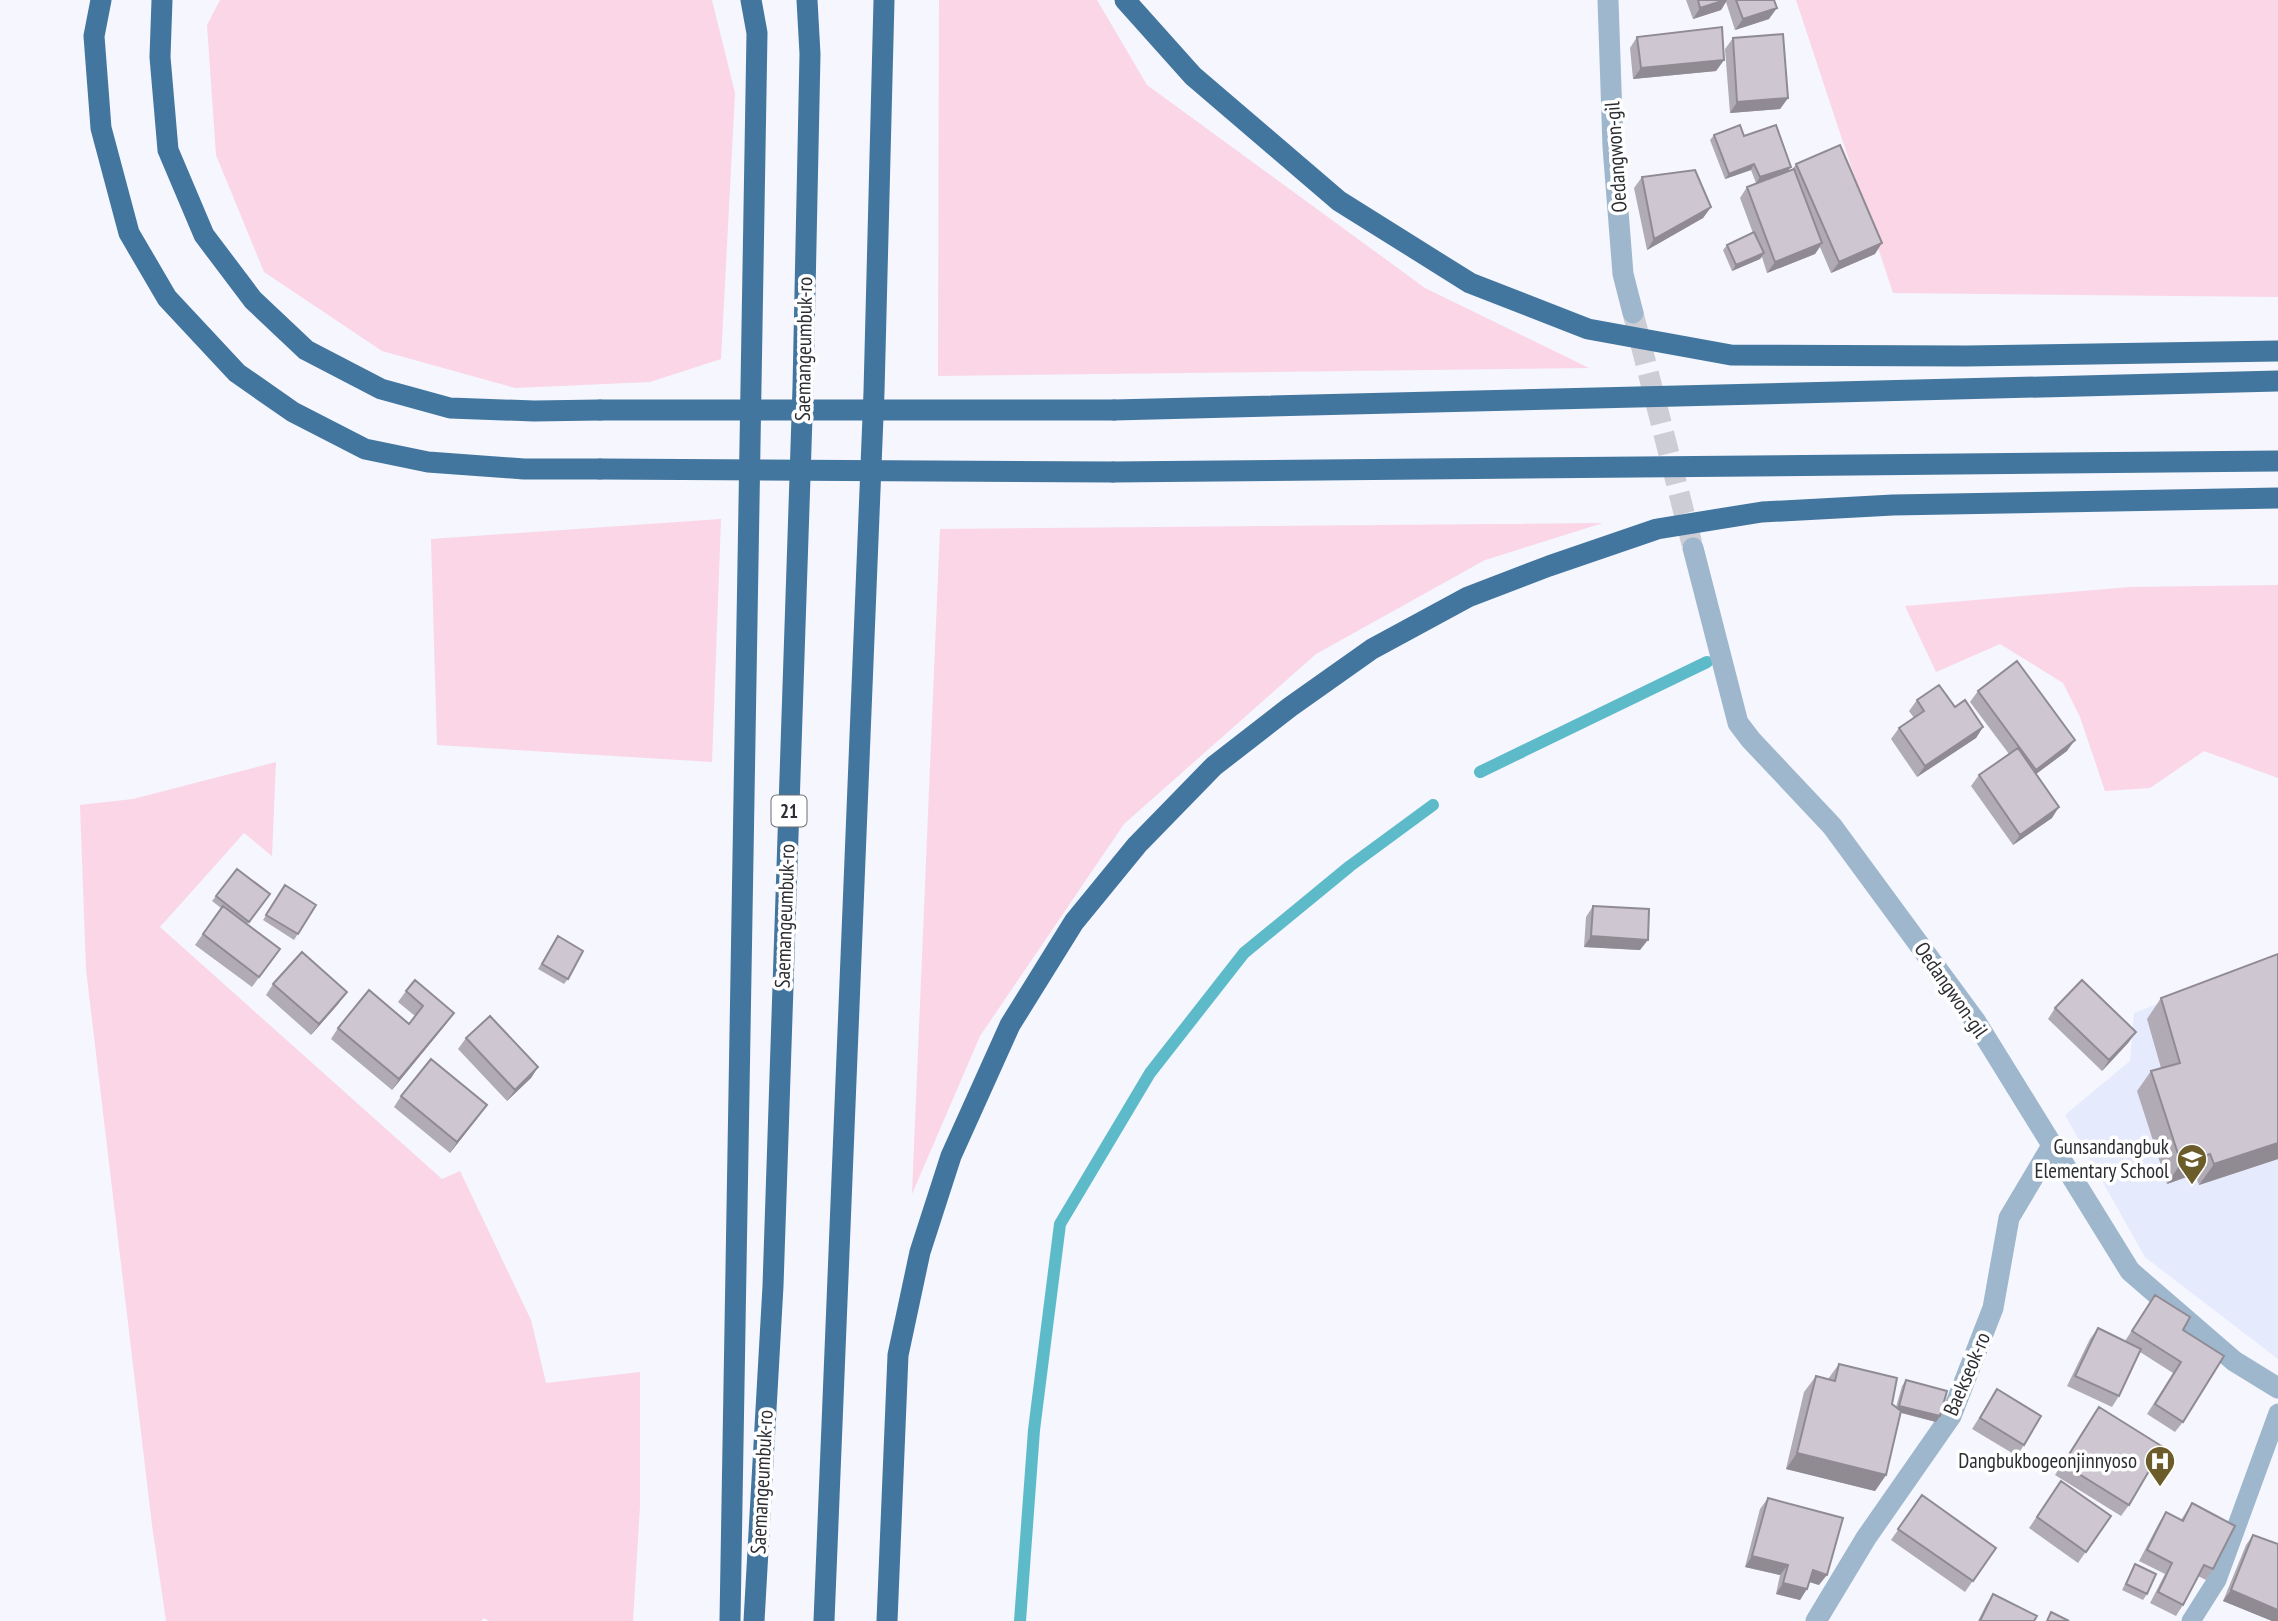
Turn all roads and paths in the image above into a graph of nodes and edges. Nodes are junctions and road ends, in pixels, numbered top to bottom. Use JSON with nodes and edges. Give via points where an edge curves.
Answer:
{"nodes":[{"id":1,"x":101,"y":0,"type":"edge"},
{"id":2,"x":162,"y":0,"type":"edge"},
{"id":3,"x":751,"y":0,"type":"edge"},
{"id":4,"x":807,"y":0,"type":"edge"},
{"id":5,"x":884,"y":0,"type":"edge"},
{"id":6,"x":1125,"y":0,"type":"edge"},
{"id":7,"x":1608,"y":0,"type":"edge"},
{"id":8,"x":1633,"y":313,"type":"tunnel mouth"},
{"id":9,"x":2278,"y":351,"type":"edge"},
{"id":10,"x":2278,"y":381,"type":"edge"},
{"id":11,"x":2278,"y":461,"type":"edge"},
{"id":12,"x":2278,"y":498,"type":"edge"},
{"id":13,"x":1693,"y":548,"type":"tunnel mouth"},
{"id":14,"x":2053,"y":1144,"type":"junction"},
{"id":15,"x":2278,"y":1388,"type":"edge"},
{"id":16,"x":2278,"y":1413,"type":"edge"},
{"id":17,"x":730,"y":1621,"type":"edge"},
{"id":18,"x":754,"y":1621,"type":"edge"},
{"id":19,"x":824,"y":1621,"type":"edge"},
{"id":20,"x":887,"y":1621,"type":"edge"},
{"id":21,"x":1816,"y":1621,"type":"edge"},
{"id":22,"x":2191,"y":1621,"type":"edge"}],
"edges":[{"from":1,"to":11,"type":"highway","bridge":true,"via":[[94,36],[101,128],[130,233],[167,298],[237,373],[293,412],[365,449],[442,463],[524,470],[1113,472]]},
{"from":2,"to":10,"type":"highway","bridge":true,"via":[[160,57],[168,150],[204,235],[254,300],[306,350],[381,389],[450,408],[1114,410]]},
{"from":3,"to":17,"type":"highway","via":[[757,33]]},
{"from":4,"to":18,"type":"highway","name":"Saemangeumbuk-ro","number":"21","via":[[810,54],[803,387],[773,1286]]},
{"from":5,"to":19,"type":"highway","via":[[874,406]]},
{"from":6,"to":9,"type":"highway","via":[[1193,76],[1339,201],[1470,283],[1588,328],[1731,355]]},
{"from":7,"to":8,"type":"street","name":"Oedangwon-gil","via":[[1623,274]]},
{"from":12,"to":20,"type":"highway","via":[[1893,505],[1762,512],[1657,529],[1468,597],[1372,649],[1214,766],[1137,845],[1074,922],[1010,1025],[951,1156],[920,1252],[898,1355]]},
{"from":13,"to":14,"type":"street","name":"Oedangwon-gil","via":[[1738,723],[1832,826],[1976,1022]]},
{"from":14,"to":15,"type":"street","name":"Oedangwon-gil","via":[[2130,1271],[2234,1361]]},
{"from":14,"to":21,"type":"street","name":"Baekseok-ro","via":[[2009,1217],[1993,1308],[1951,1416],[1866,1538]]},
{"from":16,"to":22,"type":"lane","via":[[2217,1580]]}]}
